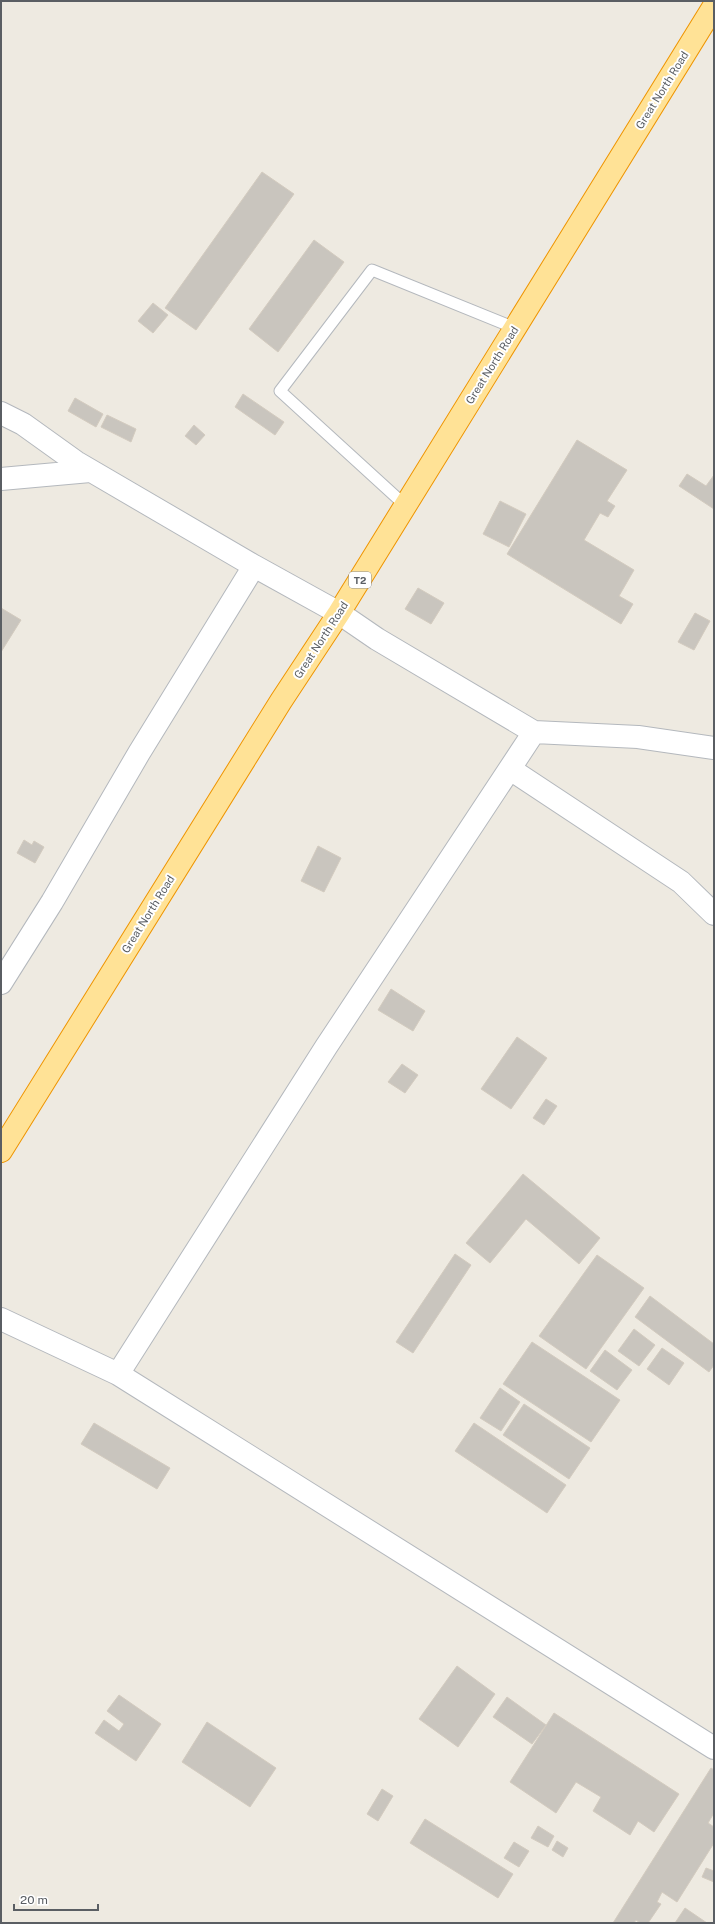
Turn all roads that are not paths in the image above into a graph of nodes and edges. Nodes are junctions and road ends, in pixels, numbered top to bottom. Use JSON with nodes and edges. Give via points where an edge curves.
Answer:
{"nodes":[{"id":1,"x":714,"y":6,"type":"edge"},
{"id":2,"x":515,"y":328,"type":"junction"},
{"id":3,"x":1,"y":413,"type":"edge"},
{"id":4,"x":90,"y":471,"type":"junction"},
{"id":5,"x":1,"y":479,"type":"edge"},
{"id":6,"x":406,"y":506,"type":"junction"},
{"id":7,"x":254,"y":566,"type":"junction"},
{"id":8,"x":339,"y":613,"type":"junction"},
{"id":9,"x":534,"y":732,"type":"junction"},
{"id":10,"x":714,"y":748,"type":"edge"},
{"id":11,"x":510,"y":769,"type":"junction"},
{"id":12,"x":714,"y":914,"type":"edge"},
{"id":13,"x":1,"y":983,"type":"edge"},
{"id":14,"x":1,"y":1151,"type":"edge"},
{"id":15,"x":1,"y":1319,"type":"edge"},
{"id":16,"x":118,"y":1374,"type":"junction"},
{"id":17,"x":714,"y":1748,"type":"edge"}],
"edges":[{"from":1,"to":2,"type":"highway","name":"Great North Road","number":"T2"},
{"from":2,"to":6,"type":"highway","name":"Great North Road","number":"T2"},
{"from":2,"to":6,"type":"lane","via":[[372,270],[280,391]]},
{"from":3,"to":4,"type":"street","via":[[23,424]]},
{"from":4,"to":5,"type":"street"},
{"from":4,"to":7,"type":"street"},
{"from":6,"to":8,"type":"highway","name":"Great North Road","number":"T2"},
{"from":7,"to":8,"type":"street"},
{"from":7,"to":13,"type":"street"},
{"from":8,"to":9,"type":"street","via":[[377,639]]},
{"from":8,"to":14,"type":"highway","name":"Great North Road","number":"T2","via":[[281,701]]},
{"from":9,"to":10,"type":"street","via":[[638,738]]},
{"from":9,"to":11,"type":"street"},
{"from":11,"to":12,"type":"street","via":[[681,882]]},
{"from":11,"to":16,"type":"street","via":[[331,1040]]},
{"from":15,"to":16,"type":"street"},
{"from":16,"to":17,"type":"street"}]}
